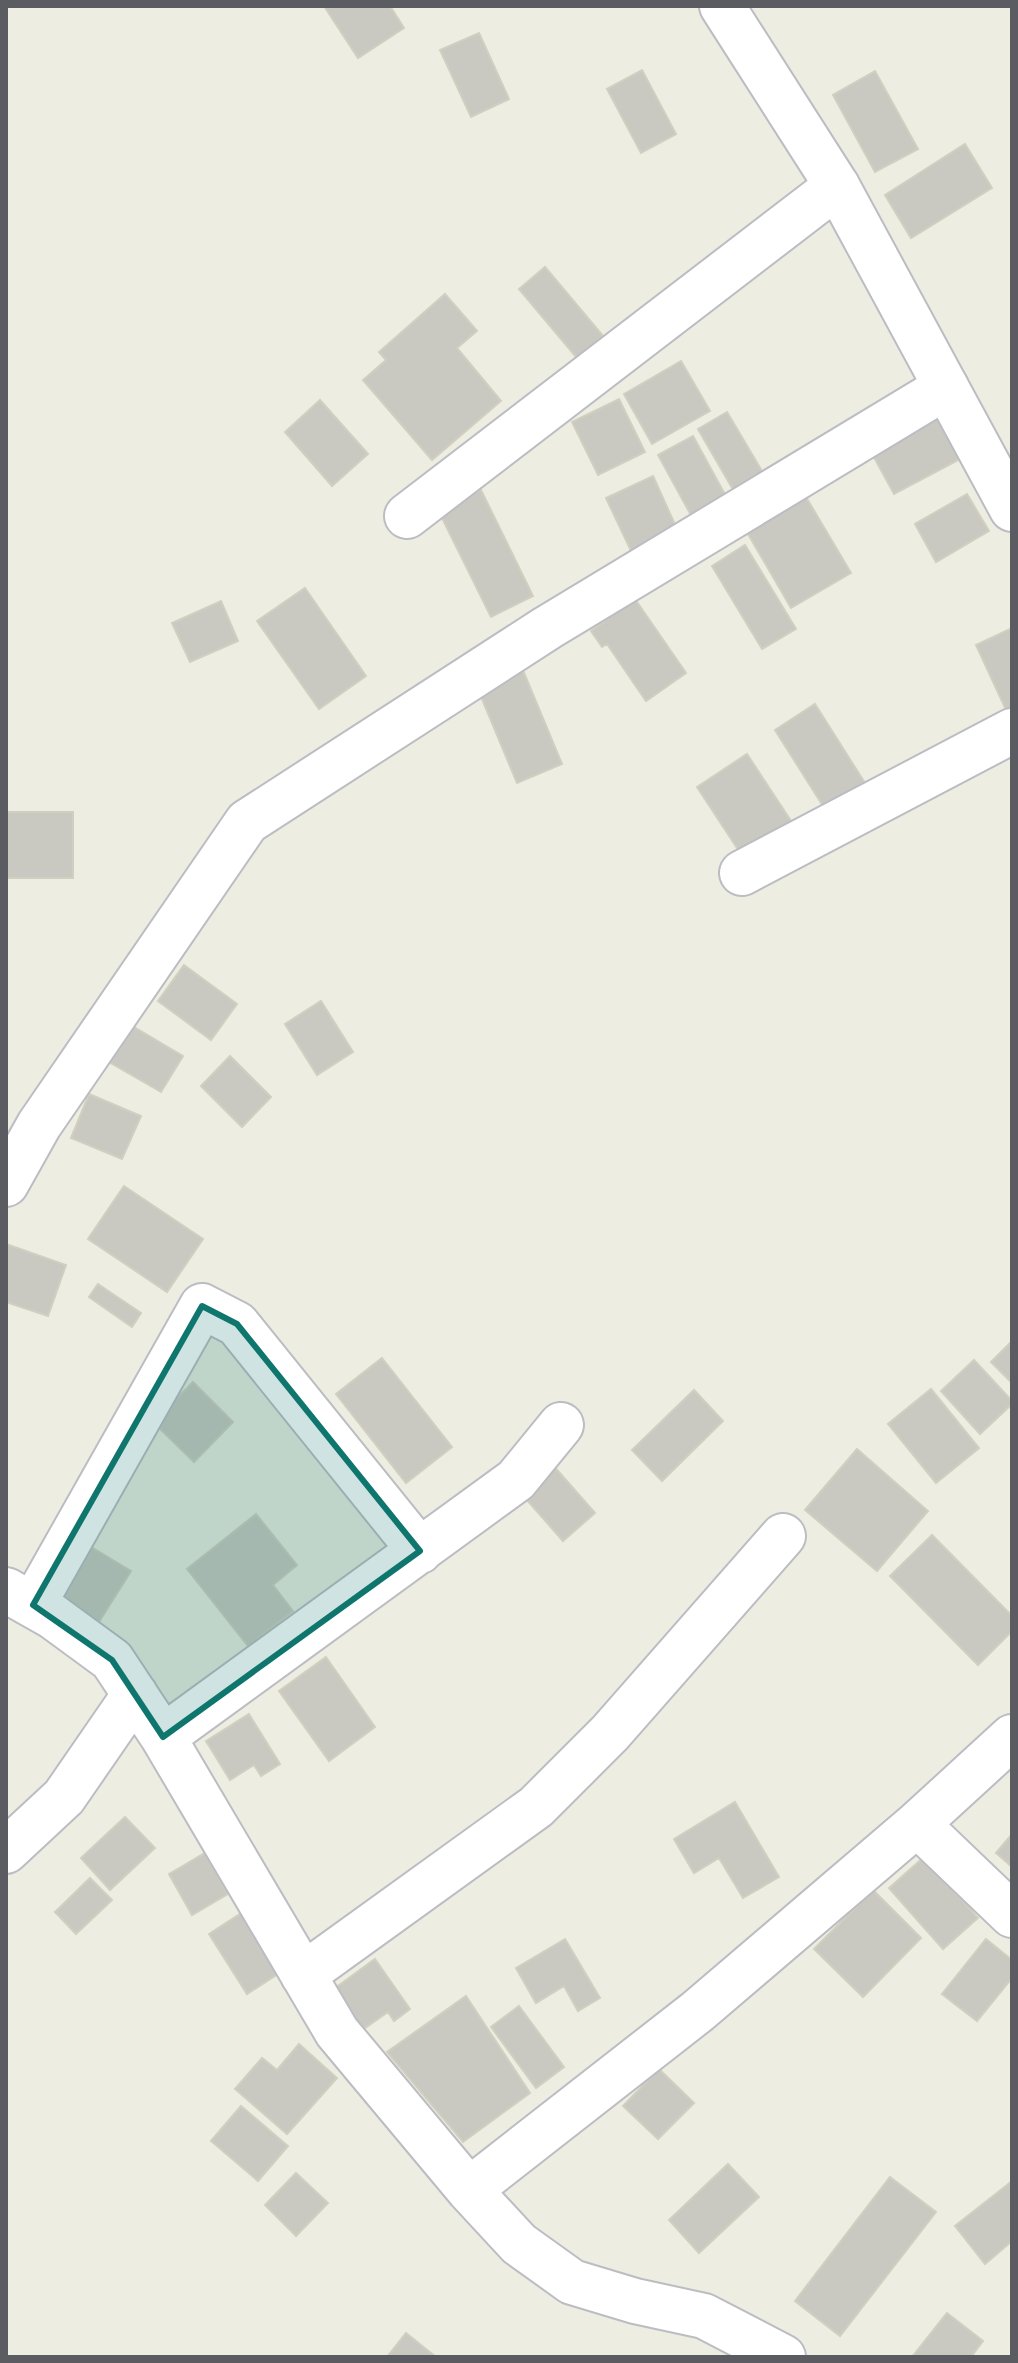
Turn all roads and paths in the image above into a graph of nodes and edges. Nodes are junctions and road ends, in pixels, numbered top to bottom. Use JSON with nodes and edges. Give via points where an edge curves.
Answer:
{"nodes":[{"id":1,"x":722,"y":6,"type":"edge"},
{"id":2,"x":837,"y":186,"type":"junction"},
{"id":3,"x":946,"y":387,"type":"junction"},
{"id":4,"x":1012,"y":509,"type":"edge"},
{"id":5,"x":407,"y":516,"type":"dead end"},
{"id":6,"x":1012,"y":731,"type":"edge"},
{"id":7,"x":742,"y":873,"type":"dead end"},
{"id":8,"x":6,"y":1184,"type":"edge"},
{"id":9,"x":561,"y":1425,"type":"dead end"},
{"id":10,"x":783,"y":1536,"type":"dead end"},
{"id":11,"x":420,"y":1551,"type":"junction"},
{"id":12,"x":20,"y":1598,"type":"edge"},
{"id":13,"x":135,"y":1694,"type":"junction"},
{"id":14,"x":163,"y":1737,"type":"junction"},
{"id":15,"x":1012,"y":1737,"type":"edge"},
{"id":16,"x":917,"y":1824,"type":"junction"},
{"id":17,"x":6,"y":1851,"type":"edge"},
{"id":18,"x":1012,"y":1915,"type":"edge"},
{"id":19,"x":303,"y":1975,"type":"junction"},
{"id":20,"x":469,"y":2190,"type":"junction"},
{"id":21,"x":783,"y":2357,"type":"edge"}],
"edges":[{"from":1,"to":2,"type":"street"},
{"from":2,"to":3,"type":"street"},
{"from":2,"to":5,"type":"street"},
{"from":3,"to":4,"type":"street"},
{"from":3,"to":8,"type":"street","via":[[547,628],[247,822],[39,1125]]},
{"from":6,"to":7,"type":"street"},
{"from":9,"to":11,"type":"street","via":[[516,1480]]},
{"from":10,"to":19,"type":"street","via":[[610,1733],[536,1807]]},
{"from":11,"to":12,"type":"street","via":[[237,1324],[202,1306]]},
{"from":11,"to":14,"type":"street"},
{"from":12,"to":13,"type":"street","via":[[112,1660]]},
{"from":13,"to":14,"type":"street"},
{"from":13,"to":17,"type":"street","via":[[64,1797]]},
{"from":14,"to":19,"type":"street"},
{"from":15,"to":16,"type":"street"},
{"from":16,"to":18,"type":"street"},
{"from":16,"to":20,"type":"street","via":[[698,2011]]},
{"from":19,"to":20,"type":"street","via":[[337,2032]]},
{"from":20,"to":21,"type":"street","via":[[519,2244],[572,2282],[704,2316]]}]}
